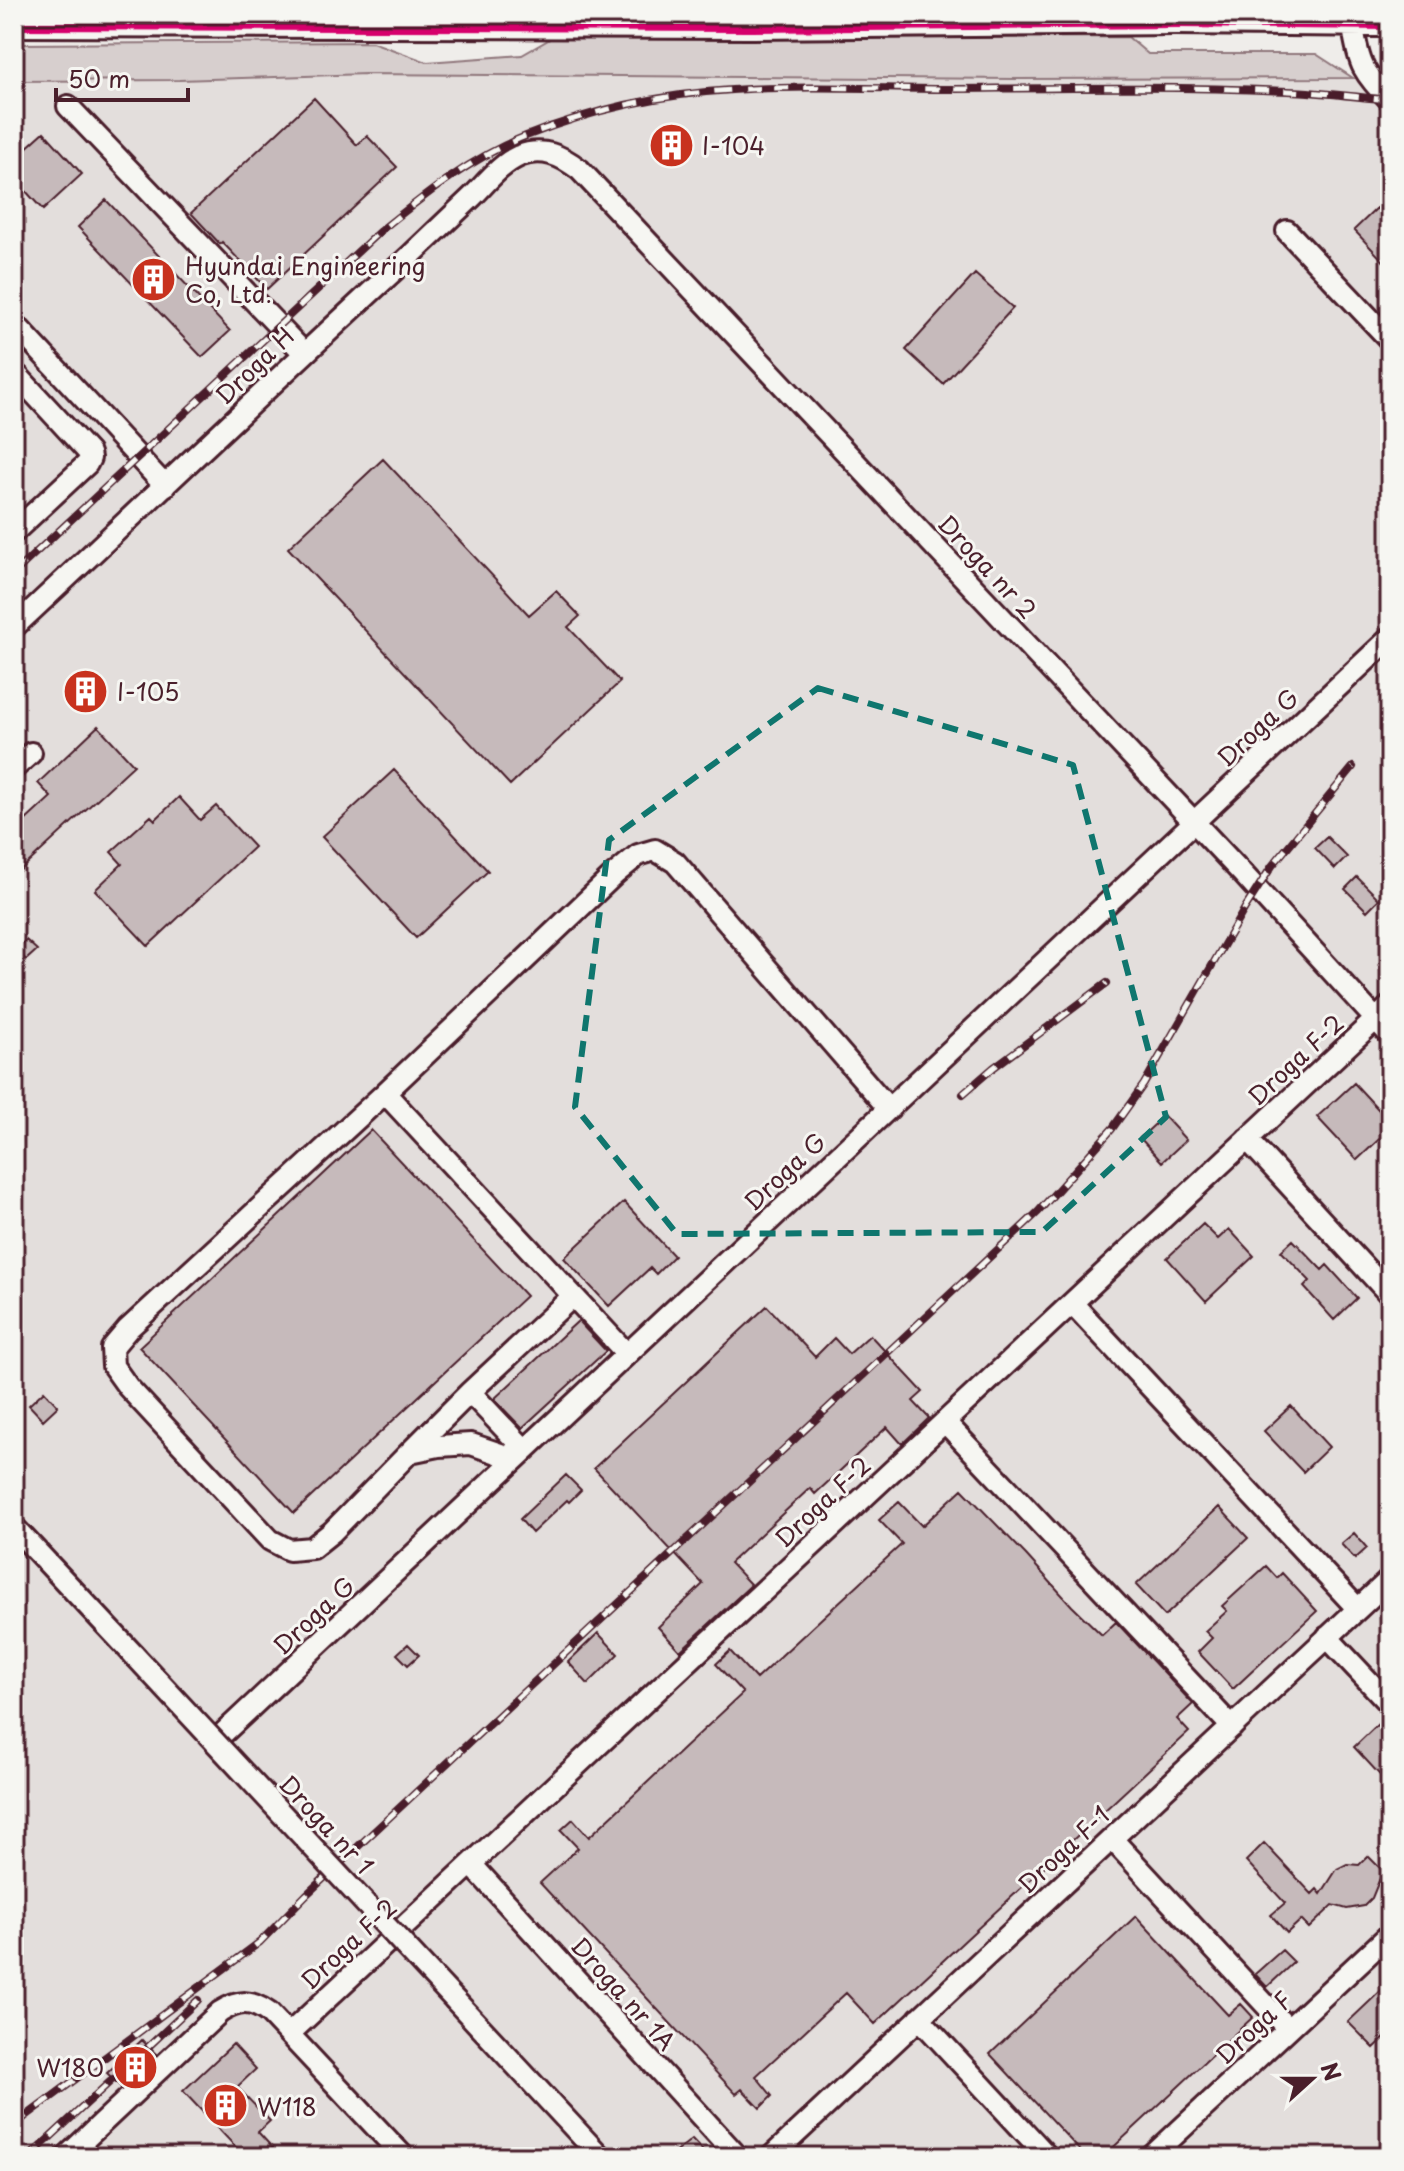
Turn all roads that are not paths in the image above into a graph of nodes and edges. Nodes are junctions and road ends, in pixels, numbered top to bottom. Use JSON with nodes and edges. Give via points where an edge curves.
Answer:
{"nodes":[{"id":1,"x":525,"y":21,"type":"edge"},
{"id":2,"x":14,"y":26,"type":"edge"},
{"id":3,"x":1390,"y":26,"type":"edge"},
{"id":4,"x":1353,"y":27,"type":"junction"},
{"id":5,"x":1390,"y":100,"type":"edge"},
{"id":6,"x":68,"y":106,"type":"dead end"},
{"id":7,"x":536,"y":152,"type":"joint"},
{"id":8,"x":1287,"y":231,"type":"dead end"},
{"id":9,"x":14,"y":323,"type":"edge"},
{"id":10,"x":1390,"y":340,"type":"edge"},
{"id":11,"x":304,"y":353,"type":"junction"},
{"id":12,"x":14,"y":375,"type":"edge"},
{"id":13,"x":165,"y":486,"type":"junction"},
{"id":14,"x":14,"y":532,"type":"edge"},
{"id":15,"x":14,"y":627,"type":"edge"},
{"id":16,"x":1390,"y":638,"type":"edge"},
{"id":17,"x":31,"y":753,"type":"dead end"},
{"id":18,"x":14,"y":768,"type":"edge"},
{"id":19,"x":1194,"y":822,"type":"junction"},
{"id":20,"x":1383,"y":1013,"type":"edge"},
{"id":21,"x":1390,"y":1035,"type":"edge"},
{"id":22,"x":385,"y":1093,"type":"junction"},
{"id":23,"x":889,"y":1109,"type":"junction"},
{"id":24,"x":1247,"y":1139,"type":"junction"},
{"id":25,"x":1390,"y":1295,"type":"edge"},
{"id":26,"x":573,"y":1296,"type":"junction"},
{"id":27,"x":1072,"y":1303,"type":"junction"},
{"id":28,"x":627,"y":1354,"type":"junction"},
{"id":29,"x":470,"y":1392,"type":"junction"},
{"id":30,"x":945,"y":1422,"type":"junction"},
{"id":31,"x":410,"y":1452,"type":"junction"},
{"id":32,"x":520,"y":1454,"type":"junction"},
{"id":33,"x":14,"y":1527,"type":"edge"},
{"id":34,"x":1390,"y":1579,"type":"edge"},
{"id":35,"x":1358,"y":1609,"type":"junction"},
{"id":36,"x":1327,"y":1637,"type":"junction"},
{"id":37,"x":1390,"y":1704,"type":"edge"},
{"id":38,"x":1232,"y":1727,"type":"junction"},
{"id":39,"x":215,"y":1741,"type":"junction"},
{"id":40,"x":1112,"y":1839,"type":"junction"},
{"id":41,"x":471,"y":1864,"type":"junction"},
{"id":42,"x":1390,"y":1934,"type":"edge"},
{"id":43,"x":919,"y":2018,"type":"junction"},
{"id":44,"x":1288,"y":2029,"type":"junction"},
{"id":45,"x":289,"y":2034,"type":"junction"},
{"id":46,"x":66,"y":2157,"type":"edge"},
{"id":47,"x":404,"y":2157,"type":"edge"},
{"id":48,"x":601,"y":2157,"type":"edge"},
{"id":49,"x":738,"y":2157,"type":"edge"},
{"id":50,"x":771,"y":2157,"type":"edge"},
{"id":51,"x":1048,"y":2157,"type":"edge"},
{"id":52,"x":1151,"y":2157,"type":"edge"}],
"edges":[{"from":1,"to":2,"type":"street"},
{"from":1,"to":4,"type":"street","via":[[753,28]]},
{"from":3,"to":4,"type":"street"},
{"from":4,"to":5,"type":"street","via":[[1357,55],[1368,77]]},
{"from":6,"to":11,"type":"street"},
{"from":7,"to":11,"type":"street","name":"Droga H","via":[[503,166]]},
{"from":7,"to":19,"type":"street","name":"Droga nr 2","via":[[552,153],[580,170]]},
{"from":8,"to":10,"type":"street"},
{"from":9,"to":13,"type":"street"},
{"from":11,"to":13,"type":"street","name":"Droga H"},
{"from":12,"to":14,"type":"street","via":[[90,458]]},
{"from":13,"to":15,"type":"street","name":"Droga H"},
{"from":16,"to":19,"type":"street","name":"Droga G"},
{"from":17,"to":18,"type":"street"},
{"from":19,"to":20,"type":"street","name":"Droga nr 2"},
{"from":19,"to":23,"type":"street","name":"Droga G"},
{"from":20,"to":21,"type":"street","name":"Droga nr 2"},
{"from":20,"to":24,"type":"street","name":"Droga F-2"},
{"from":22,"to":23,"type":"street","via":[[615,874],[638,855],[655,850],[675,862]]},
{"from":22,"to":26,"type":"street"},
{"from":22,"to":31,"type":"street","via":[[128,1329],[112,1348],[113,1366],[270,1540],[289,1550],[312,1548],[332,1532]]},
{"from":23,"to":28,"type":"street","name":"Droga G"},
{"from":24,"to":25,"type":"street"},
{"from":24,"to":27,"type":"street","name":"Droga F-2"},
{"from":26,"to":28,"type":"street"},
{"from":26,"to":29,"type":"street"},
{"from":27,"to":30,"type":"street","name":"Droga F-2"},
{"from":27,"to":35,"type":"street"},
{"from":28,"to":32,"type":"street","name":"Droga G"},
{"from":29,"to":31,"type":"street"},
{"from":29,"to":32,"type":"street"},
{"from":30,"to":38,"type":"street"},
{"from":30,"to":41,"type":"street","name":"Droga F-2"},
{"from":31,"to":32,"type":"street","via":[[471,1444]]},
{"from":32,"to":39,"type":"street","name":"Droga G"},
{"from":33,"to":39,"type":"street","name":"Droga nr 1","bridge":true},
{"from":34,"to":35,"type":"street","name":"Droga F-1"},
{"from":35,"to":36,"type":"street","name":"Droga F-1"},
{"from":36,"to":37,"type":"street"},
{"from":36,"to":38,"type":"street","name":"Droga F-1"},
{"from":38,"to":40,"type":"street","name":"Droga F-1"},
{"from":39,"to":48,"type":"street","name":"Droga nr 1","bridge":true},
{"from":40,"to":43,"type":"street","name":"Droga F-1"},
{"from":40,"to":44,"type":"street"},
{"from":41,"to":45,"type":"street","name":"Droga F-2"},
{"from":41,"to":49,"type":"street","name":"Droga nr 1A"},
{"from":42,"to":44,"type":"street","name":"Droga F"},
{"from":43,"to":50,"type":"street","name":"Droga F-1"},
{"from":43,"to":51,"type":"street"},
{"from":44,"to":52,"type":"street","name":"Droga F"},
{"from":45,"to":46,"type":"street","via":[[257,2004],[231,2005]]},
{"from":45,"to":47,"type":"street"}]}
